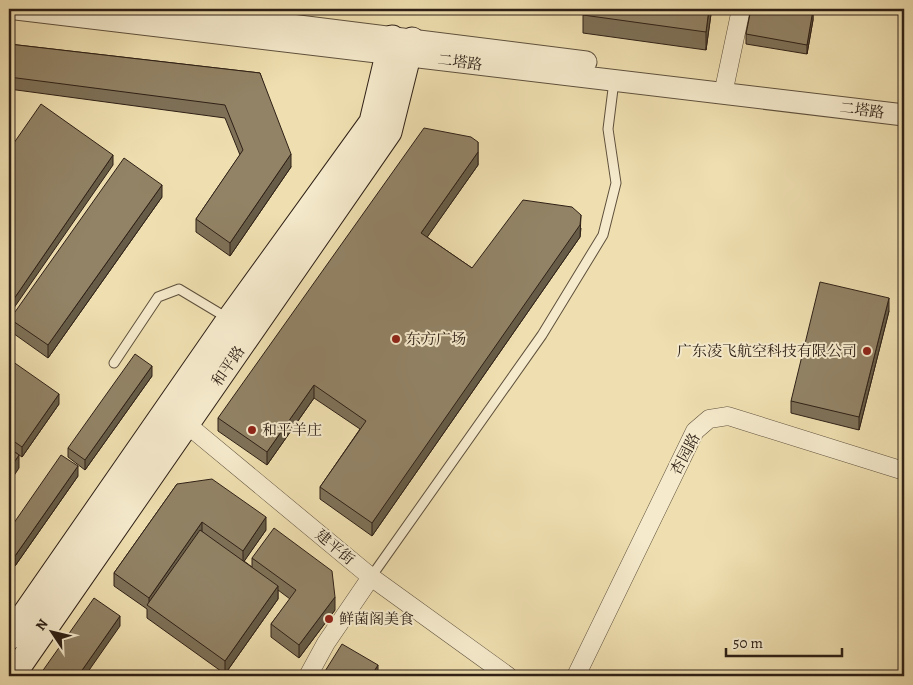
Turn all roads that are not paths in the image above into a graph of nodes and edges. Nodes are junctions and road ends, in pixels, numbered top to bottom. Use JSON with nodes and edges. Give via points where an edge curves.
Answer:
{"nodes":[{"id":1,"x":16,"y":9,"type":"edge"},
{"id":2,"x":164,"y":9,"type":"edge"},
{"id":3,"x":741,"y":9,"type":"edge"},
{"id":4,"x":400,"y":47,"type":"junction"},
{"id":5,"x":614,"y":80,"type":"junction"},
{"id":6,"x":725,"y":87,"type":"junction"},
{"id":7,"x":904,"y":103,"type":"edge"},
{"id":8,"x":904,"y":115,"type":"edge"},
{"id":9,"x":229,"y":320,"type":"junction"},
{"id":10,"x":114,"y":363,"type":"dead end"},
{"id":11,"x":168,"y":409,"type":"junction"},
{"id":12,"x":188,"y":424,"type":"junction"},
{"id":13,"x":904,"y":471,"type":"edge"},
{"id":14,"x":372,"y":577,"type":"junction"},
{"id":15,"x":9,"y":637,"type":"edge"},
{"id":16,"x":12,"y":676,"type":"edge"},
{"id":17,"x":308,"y":676,"type":"edge"},
{"id":18,"x":508,"y":676,"type":"edge"},
{"id":19,"x":576,"y":676,"type":"edge"}],
"edges":[{"from":1,"to":4,"type":"street","name":"二塔路"},
{"from":2,"to":4,"type":"street","name":"二塔路"},
{"from":3,"to":6,"type":"street"},
{"from":4,"to":5,"type":"street","name":"二塔路"},
{"from":4,"to":6,"type":"street","name":"二塔路"},
{"from":4,"to":9,"type":"main road","name":"和平路","via":[[372,122]]},
{"from":4,"to":12,"type":"main road","name":"和平路","via":[[389,132]]},
{"from":5,"to":6,"type":"street","name":"二塔路"},
{"from":5,"to":14,"type":"lane","via":[[608,129],[616,183],[603,234],[542,335]]},
{"from":6,"to":7,"type":"street","name":"二塔路"},
{"from":6,"to":8,"type":"street","name":"二塔路"},
{"from":9,"to":10,"type":"lane","via":[[179,290],[158,297]]},
{"from":9,"to":11,"type":"main road","name":"和平路"},
{"from":11,"to":12,"type":"street","name":"建平街"},
{"from":11,"to":15,"type":"main road","name":"和平路"},
{"from":12,"to":14,"type":"street","name":"建平街"},
{"from":12,"to":16,"type":"main road","name":"和平路"},
{"from":13,"to":19,"type":"street","name":"杏园路","via":[[728,416],[709,418],[695,431]]},
{"from":14,"to":17,"type":"street","via":[[326,643]]},
{"from":14,"to":18,"type":"street","name":"建平街"}]}
